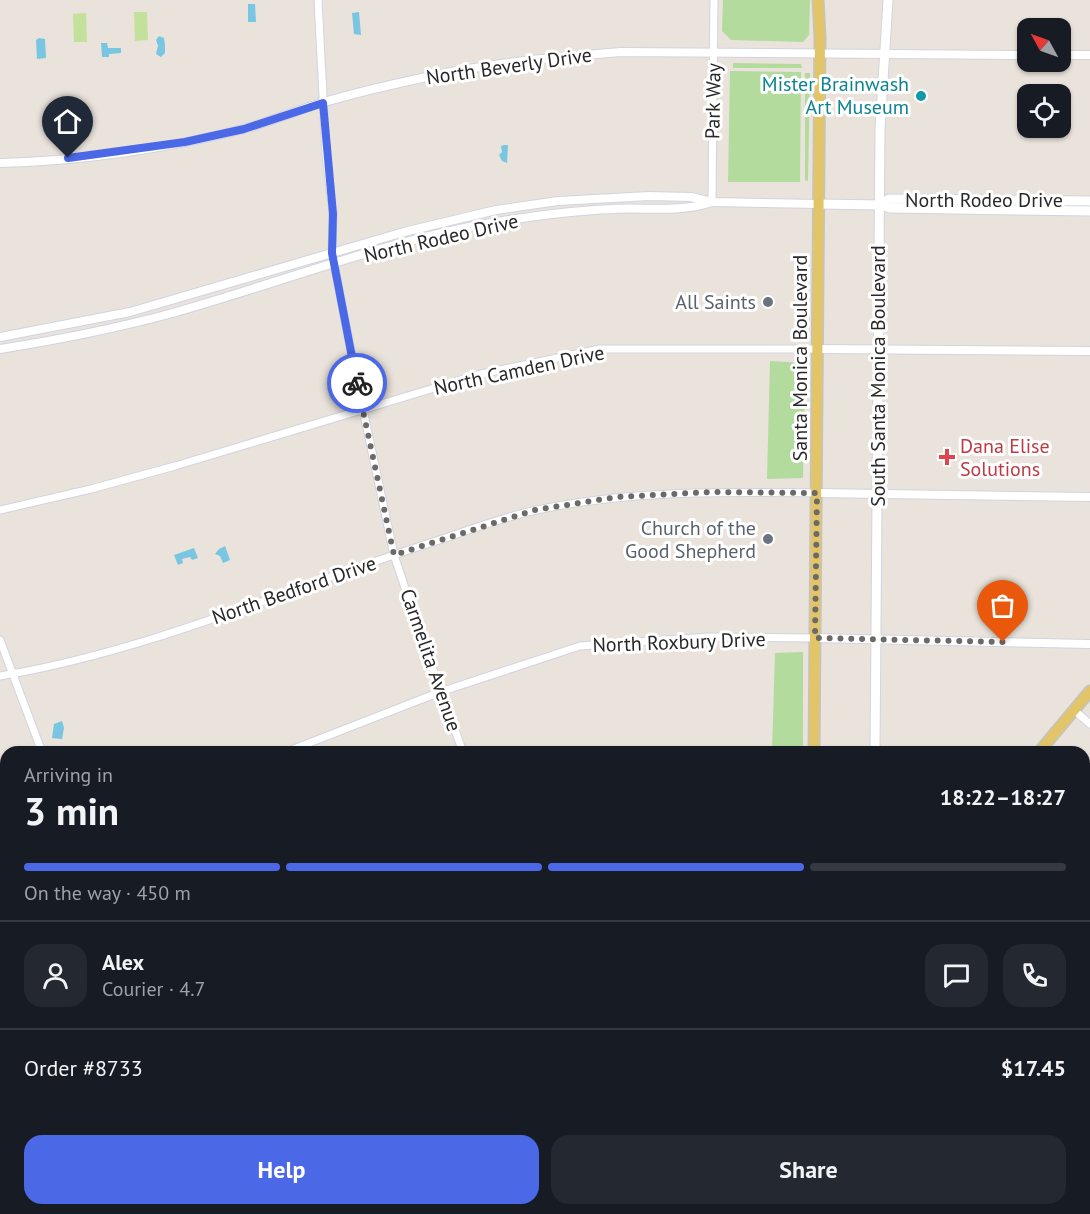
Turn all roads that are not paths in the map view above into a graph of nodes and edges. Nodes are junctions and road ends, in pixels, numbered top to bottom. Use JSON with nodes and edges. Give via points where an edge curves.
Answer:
{"nodes":[{"id":1,"x":318,"y":0,"type":"edge"},
{"id":2,"x":714,"y":0,"type":"edge"},
{"id":3,"x":818,"y":0,"type":"edge"},
{"id":4,"x":888,"y":0,"type":"edge"},
{"id":5,"x":714,"y":52,"type":"junction"},
{"id":6,"x":820,"y":53,"type":"junction"},
{"id":7,"x":884,"y":55,"type":"junction"},
{"id":8,"x":1017,"y":55,"type":"edge"},
{"id":9,"x":1071,"y":55,"type":"edge"},
{"id":10,"x":1090,"y":55,"type":"edge"},
{"id":11,"x":323,"y":103,"type":"junction"},
{"id":12,"x":0,"y":163,"type":"edge"},
{"id":13,"x":1090,"y":201,"type":"edge"},
{"id":14,"x":712,"y":202,"type":"junction"},
{"id":15,"x":819,"y":204,"type":"junction"},
{"id":16,"x":880,"y":205,"type":"junction"},
{"id":17,"x":1090,"y":211,"type":"edge"},
{"id":18,"x":332,"y":253,"type":"junction"},
{"id":19,"x":334,"y":264,"type":"junction"},
{"id":20,"x":0,"y":337,"type":"edge"},
{"id":21,"x":0,"y":348,"type":"edge"},
{"id":22,"x":818,"y":349,"type":"junction"},
{"id":23,"x":879,"y":350,"type":"junction"},
{"id":24,"x":1090,"y":351,"type":"edge"},
{"id":25,"x":363,"y":408,"type":"junction"},
{"id":26,"x":817,"y":493,"type":"junction"},
{"id":27,"x":878,"y":495,"type":"junction"},
{"id":28,"x":1090,"y":497,"type":"edge"},
{"id":29,"x":0,"y":510,"type":"edge"},
{"id":30,"x":394,"y":555,"type":"junction"},
{"id":31,"x":815,"y":638,"type":"junction"},
{"id":32,"x":1090,"y":638,"type":"edge"},
{"id":33,"x":0,"y":640,"type":"edge"},
{"id":34,"x":876,"y":640,"type":"junction"},
{"id":35,"x":1071,"y":643,"type":"junction"},
{"id":36,"x":1090,"y":644,"type":"edge"},
{"id":37,"x":12,"y":674,"type":"junction"},
{"id":38,"x":0,"y":676,"type":"edge"},
{"id":39,"x":1090,"y":691,"type":"edge"},
{"id":40,"x":440,"y":692,"type":"junction"},
{"id":41,"x":1074,"y":710,"type":"junction"},
{"id":42,"x":1090,"y":724,"type":"edge"},
{"id":43,"x":40,"y":746,"type":"edge"},
{"id":44,"x":301,"y":746,"type":"edge"},
{"id":45,"x":461,"y":746,"type":"edge"},
{"id":46,"x":814,"y":746,"type":"edge"},
{"id":47,"x":875,"y":746,"type":"edge"},
{"id":48,"x":1043,"y":746,"type":"edge"}],
"edges":[{"from":1,"to":11,"type":"street","name":"Carmelita Avenue"},
{"from":2,"to":5,"type":"street","name":"Park Way"},
{"from":3,"to":6,"type":"main road","name":"Santa Monica Boulevard"},
{"from":4,"to":7,"type":"main road","name":"South Santa Monica Boulevard"},
{"from":5,"to":6,"type":"street","name":"North Beverly Drive"},
{"from":5,"to":11,"type":"street","name":"North Beverly Drive","via":[[621,52],[514,62],[438,74]]},
{"from":5,"to":14,"type":"street","name":"Park Way"},
{"from":6,"to":7,"type":"street","name":"North Beverly Drive"},
{"from":6,"to":15,"type":"main road","name":"Santa Monica Boulevard"},
{"from":7,"to":8,"type":"street","name":"North Beverly Drive"},
{"from":7,"to":16,"type":"main road","name":"South Santa Monica Boulevard"},
{"from":9,"to":10,"type":"street"},
{"from":11,"to":12,"type":"street","name":"North Beverly Drive","via":[[244,129],[185,142]]},
{"from":11,"to":18,"type":"street","name":"Carmelita Avenue","via":[[333,214]]},
{"from":13,"to":16,"type":"main road","name":"North Rodeo Drive","via":[[889,199]]},
{"from":14,"to":15,"type":"street","name":"North Rodeo Drive"},
{"from":14,"to":18,"type":"street","name":"North Rodeo Drive","via":[[691,197],[639,196],[527,205],[444,222]]},
{"from":14,"to":19,"type":"street","name":"North Rodeo Drive","via":[[690,208],[590,210],[498,222]]},
{"from":15,"to":16,"type":"main road","name":"North Rodeo Drive"},
{"from":15,"to":22,"type":"main road","name":"Santa Monica Boulevard"},
{"from":16,"to":17,"type":"main road","name":"North Rodeo Drive"},
{"from":16,"to":23,"type":"main road","name":"South Santa Monica Boulevard"},
{"from":18,"to":19,"type":"street","name":"Carmelita Avenue"},
{"from":18,"to":20,"type":"street","name":"North Rodeo Drive","via":[[130,312]]},
{"from":19,"to":21,"type":"street","name":"North Rodeo Drive","via":[[133,323]]},
{"from":19,"to":25,"type":"street","name":"Carmelita Avenue"},
{"from":22,"to":23,"type":"street","name":"North Camden Drive"},
{"from":22,"to":25,"type":"street","name":"North Camden Drive","via":[[600,349],[481,374]]},
{"from":22,"to":26,"type":"main road","name":"Santa Monica Boulevard"},
{"from":23,"to":24,"type":"street","name":"North Camden Drive"},
{"from":23,"to":27,"type":"main road","name":"South Santa Monica Boulevard"},
{"from":25,"to":29,"type":"street","name":"North Camden Drive","via":[[91,489]]},
{"from":25,"to":30,"type":"street","name":"Carmelita Avenue"},
{"from":26,"to":27,"type":"street","name":"North Bedford Drive"},
{"from":26,"to":30,"type":"street","name":"North Bedford Drive","via":[[710,492],[617,497],[535,510]]},
{"from":26,"to":31,"type":"main road","name":"Santa Monica Boulevard"},
{"from":27,"to":28,"type":"street","name":"North Bedford Drive"},
{"from":27,"to":34,"type":"main road","name":"South Santa Monica Boulevard"},
{"from":30,"to":37,"type":"street","name":"North Bedford Drive","via":[[135,645]]},
{"from":30,"to":40,"type":"street","name":"Carmelita Avenue"},
{"from":31,"to":34,"type":"street","name":"North Roxbury Drive"},
{"from":31,"to":40,"type":"street","name":"North Roxbury Drive","via":[[709,637],[580,646]]},
{"from":31,"to":46,"type":"main road","name":"Santa Monica Boulevard"},
{"from":32,"to":35,"type":"street"},
{"from":33,"to":37,"type":"street"},
{"from":34,"to":35,"type":"street","name":"North Roxbury Drive"},
{"from":34,"to":47,"type":"main road","name":"South Santa Monica Boulevard"},
{"from":35,"to":36,"type":"street","name":"North Roxbury Drive"},
{"from":37,"to":38,"type":"street","name":"North Bedford Drive"},
{"from":37,"to":43,"type":"street"},
{"from":39,"to":41,"type":"main road"},
{"from":40,"to":44,"type":"street","name":"North Roxbury Drive"},
{"from":40,"to":45,"type":"street","name":"Carmelita Avenue"},
{"from":41,"to":42,"type":"street"},
{"from":41,"to":48,"type":"main road"}]}
